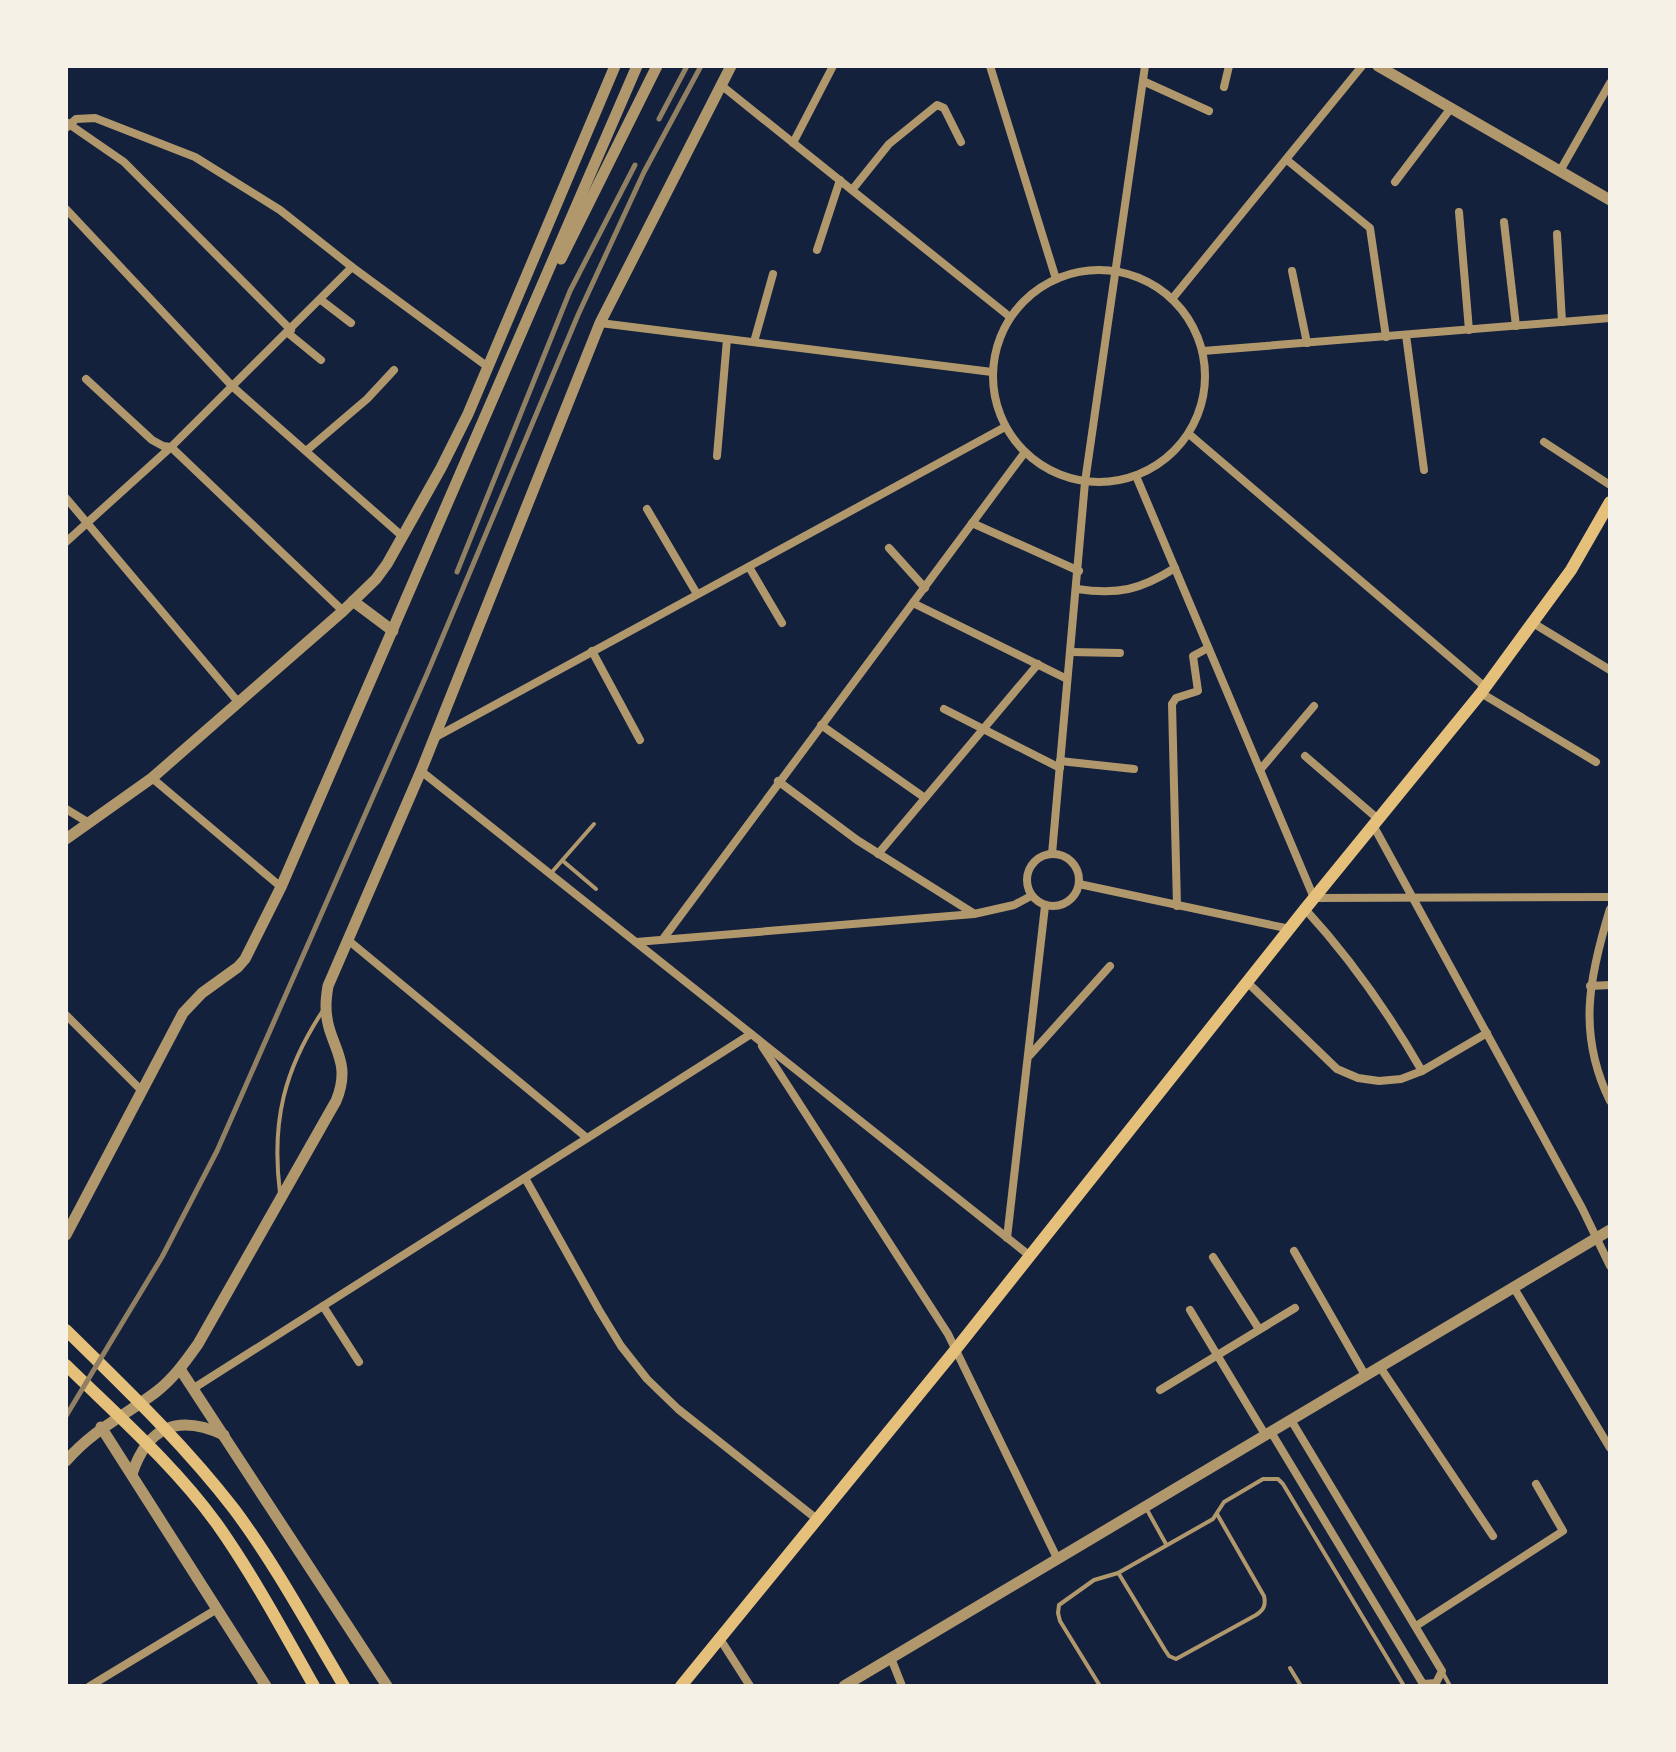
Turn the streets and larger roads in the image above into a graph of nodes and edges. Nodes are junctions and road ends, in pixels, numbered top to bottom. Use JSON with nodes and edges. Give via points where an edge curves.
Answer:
{"nodes":[{"id":1,"x":615,"y":66,"type":"edge"},
{"id":2,"x":637,"y":66,"type":"edge"},
{"id":3,"x":657,"y":66,"type":"edge"},
{"id":4,"x":731,"y":66,"type":"edge"},
{"id":5,"x":833,"y":66,"type":"edge"},
{"id":6,"x":990,"y":66,"type":"edge"},
{"id":7,"x":1145,"y":66,"type":"edge"},
{"id":8,"x":1229,"y":66,"type":"edge"},
{"id":9,"x":1362,"y":66,"type":"edge"},
{"id":10,"x":1378,"y":66,"type":"edge"},
{"id":11,"x":1143,"y":81,"type":"junction"},
{"id":12,"x":1610,"y":83,"type":"edge"},
{"id":13,"x":721,"y":85,"type":"junction"},
{"id":14,"x":1224,"y":87,"type":"dead end"},
{"id":15,"x":1451,"y":108,"type":"junction"},
{"id":16,"x":1209,"y":111,"type":"dead end"},
{"id":17,"x":67,"y":125,"type":"edge"},
{"id":18,"x":961,"y":142,"type":"dead end"},
{"id":19,"x":793,"y":143,"type":"junction"},
{"id":20,"x":1287,"y":160,"type":"junction"},
{"id":21,"x":1560,"y":171,"type":"junction"},
{"id":22,"x":840,"y":180,"type":"junction"},
{"id":23,"x":1395,"y":182,"type":"dead end"},
{"id":24,"x":852,"y":190,"type":"junction"},
{"id":25,"x":1610,"y":200,"type":"edge"},
{"id":26,"x":66,"y":209,"type":"edge"},
{"id":27,"x":1459,"y":212,"type":"dead end"},
{"id":28,"x":1504,"y":222,"type":"dead end"},
{"id":29,"x":1557,"y":234,"type":"dead end"},
{"id":30,"x":817,"y":250,"type":"dead end"},
{"id":31,"x":352,"y":267,"type":"junction"},
{"id":32,"x":1116,"y":271,"type":"junction"},
{"id":33,"x":1292,"y":271,"type":"dead end"},
{"id":34,"x":773,"y":274,"type":"dead end"},
{"id":35,"x":1056,"y":279,"type":"junction"},
{"id":36,"x":1172,"y":299,"type":"junction"},
{"id":37,"x":321,"y":300,"type":"junction"},
{"id":38,"x":1010,"y":317,"type":"junction"},
{"id":39,"x":1610,"y":318,"type":"edge"},
{"id":40,"x":1562,"y":322,"type":"junction"},
{"id":41,"x":351,"y":323,"type":"dead end"},
{"id":42,"x":526,"y":323,"type":"junction"},
{"id":43,"x":600,"y":323,"type":"junction"},
{"id":44,"x":1516,"y":326,"type":"junction"},
{"id":45,"x":1469,"y":330,"type":"junction"},
{"id":46,"x":289,"y":331,"type":"junction"},
{"id":47,"x":1406,"y":335,"type":"junction"},
{"id":48,"x":1386,"y":337,"type":"junction"},
{"id":49,"x":727,"y":339,"type":"junction"},
{"id":50,"x":754,"y":342,"type":"junction"},
{"id":51,"x":1307,"y":343,"type":"junction"},
{"id":52,"x":1203,"y":351,"type":"junction"},
{"id":53,"x":321,"y":360,"type":"dead end"},
{"id":54,"x":488,"y":367,"type":"junction"},
{"id":55,"x":394,"y":370,"type":"dead end"},
{"id":56,"x":992,"y":372,"type":"junction"},
{"id":57,"x":86,"y":379,"type":"dead end"},
{"id":58,"x":233,"y":387,"type":"junction"},
{"id":59,"x":1005,"y":427,"type":"junction"},
{"id":60,"x":1189,"y":434,"type":"junction"},
{"id":61,"x":1544,"y":442,"type":"dead end"},
{"id":62,"x":171,"y":447,"type":"junction"},
{"id":63,"x":306,"y":451,"type":"junction"},
{"id":64,"x":1025,"y":452,"type":"junction"},
{"id":65,"x":717,"y":456,"type":"dead end"},
{"id":66,"x":1424,"y":470,"type":"dead end"},
{"id":67,"x":1136,"y":476,"type":"junction"},
{"id":68,"x":1085,"y":482,"type":"junction"},
{"id":69,"x":1610,"y":485,"type":"edge"},
{"id":70,"x":66,"y":498,"type":"edge"},
{"id":71,"x":1610,"y":502,"type":"edge"},
{"id":72,"x":647,"y":509,"type":"dead end"},
{"id":73,"x":87,"y":522,"type":"junction"},
{"id":74,"x":972,"y":523,"type":"junction"},
{"id":75,"x":402,"y":536,"type":"junction"},
{"id":76,"x":66,"y":542,"type":"edge"},
{"id":77,"x":889,"y":548,"type":"dead end"},
{"id":78,"x":749,"y":567,"type":"junction"},
{"id":79,"x":1175,"y":568,"type":"junction"},
{"id":80,"x":1079,"y":571,"type":"junction"},
{"id":81,"x":925,"y":588,"type":"junction"},
{"id":82,"x":1077,"y":589,"type":"junction"},
{"id":83,"x":697,"y":594,"type":"junction"},
{"id":84,"x":353,"y":601,"type":"junction"},
{"id":85,"x":913,"y":603,"type":"junction"},
{"id":86,"x":343,"y":611,"type":"junction"},
{"id":87,"x":782,"y":623,"type":"dead end"},
{"id":88,"x":1533,"y":623,"type":"junction"},
{"id":89,"x":393,"y":631,"type":"junction"},
{"id":90,"x":1208,"y":648,"type":"junction"},
{"id":91,"x":592,"y":651,"type":"junction"},
{"id":92,"x":1070,"y":652,"type":"junction"},
{"id":93,"x":1120,"y":653,"type":"dead end"},
{"id":94,"x":1038,"y":664,"type":"junction"},
{"id":95,"x":1610,"y":670,"type":"edge"},
{"id":96,"x":1067,"y":679,"type":"junction"},
{"id":97,"x":1483,"y":690,"type":"junction"},
{"id":98,"x":239,"y":703,"type":"junction"},
{"id":99,"x":1314,"y":706,"type":"dead end"},
{"id":100,"x":944,"y":709,"type":"dead end"},
{"id":101,"x":821,"y":725,"type":"junction"},
{"id":102,"x":983,"y":728,"type":"junction"},
{"id":103,"x":434,"y":738,"type":"junction"},
{"id":104,"x":640,"y":740,"type":"dead end"},
{"id":105,"x":1305,"y":756,"type":"dead end"},
{"id":106,"x":1596,"y":762,"type":"dead end"},
{"id":107,"x":1060,"y":764,"type":"junction"},
{"id":108,"x":1134,"y":769,"type":"dead end"},
{"id":109,"x":1260,"y":770,"type":"junction"},
{"id":110,"x":421,"y":771,"type":"junction"},
{"id":111,"x":152,"y":778,"type":"junction"},
{"id":112,"x":778,"y":781,"type":"junction"},
{"id":113,"x":925,"y":798,"type":"junction"},
{"id":114,"x":66,"y":809,"type":"edge"},
{"id":115,"x":1376,"y":822,"type":"junction"},
{"id":116,"x":89,"y":823,"type":"junction"},
{"id":117,"x":66,"y":839,"type":"edge"},
{"id":118,"x":878,"y":854,"type":"junction"},
{"id":119,"x":1052,"y":854,"type":"junction"},
{"id":120,"x":1079,"y":884,"type":"junction"},
{"id":121,"x":281,"y":887,"type":"junction"},
{"id":122,"x":1031,"y":896,"type":"junction"},
{"id":123,"x":1610,"y":897,"type":"edge"},
{"id":124,"x":1314,"y":898,"type":"junction"},
{"id":125,"x":1413,"y":898,"type":"junction"},
{"id":126,"x":1045,"y":906,"type":"junction"},
{"id":127,"x":1177,"y":906,"type":"junction"},
{"id":128,"x":1305,"y":909,"type":"junction"},
{"id":129,"x":1610,"y":909,"type":"edge"},
{"id":130,"x":974,"y":914,"type":"junction"},
{"id":131,"x":1290,"y":929,"type":"junction"},
{"id":132,"x":663,"y":939,"type":"junction"},
{"id":133,"x":348,"y":940,"type":"junction"},
{"id":134,"x":636,"y":942,"type":"junction"},
{"id":135,"x":1110,"y":966,"type":"dead end"},
{"id":136,"x":1247,"y":982,"type":"junction"},
{"id":137,"x":1610,"y":985,"type":"edge"},
{"id":138,"x":1590,"y":986,"type":"junction"},
{"id":139,"x":66,"y":1015,"type":"edge"},
{"id":140,"x":1487,"y":1033,"type":"junction"},
{"id":141,"x":754,"y":1036,"type":"junction"},
{"id":142,"x":1030,"y":1056,"type":"junction"},
{"id":143,"x":1422,"y":1071,"type":"junction"},
{"id":144,"x":141,"y":1090,"type":"junction"},
{"id":145,"x":1610,"y":1101,"type":"edge"},
{"id":146,"x":587,"y":1138,"type":"junction"},
{"id":147,"x":525,"y":1178,"type":"junction"},
{"id":148,"x":1610,"y":1230,"type":"edge"},
{"id":149,"x":66,"y":1235,"type":"edge"},
{"id":150,"x":1007,"y":1238,"type":"junction"},
{"id":151,"x":1595,"y":1239,"type":"junction"},
{"id":152,"x":1294,"y":1251,"type":"dead end"},
{"id":153,"x":1030,"y":1256,"type":"junction"},
{"id":154,"x":1213,"y":1257,"type":"dead end"},
{"id":155,"x":1610,"y":1266,"type":"edge"},
{"id":156,"x":1514,"y":1288,"type":"junction"},
{"id":157,"x":323,"y":1306,"type":"junction"},
{"id":158,"x":1295,"y":1308,"type":"dead end"},
{"id":159,"x":1190,"y":1310,"type":"dead end"},
{"id":160,"x":1259,"y":1329,"type":"junction"},
{"id":161,"x":66,"y":1330,"type":"edge"},
{"id":162,"x":956,"y":1349,"type":"junction"},
{"id":163,"x":1217,"y":1355,"type":"junction"},
{"id":164,"x":359,"y":1362,"type":"dead end"},
{"id":165,"x":66,"y":1365,"type":"edge"},
{"id":166,"x":1380,"y":1367,"type":"junction"},
{"id":167,"x":180,"y":1369,"type":"junction"},
{"id":168,"x":1365,"y":1375,"type":"junction"},
{"id":169,"x":194,"y":1388,"type":"junction"},
{"id":170,"x":1160,"y":1390,"type":"dead end"},
{"id":171,"x":1291,"y":1420,"type":"junction"},
{"id":172,"x":101,"y":1427,"type":"junction"},
{"id":173,"x":1269,"y":1434,"type":"junction"},
{"id":174,"x":225,"y":1435,"type":"junction"},
{"id":175,"x":1610,"y":1448,"type":"edge"},
{"id":176,"x":66,"y":1461,"type":"edge"},
{"id":177,"x":132,"y":1474,"type":"junction"},
{"id":178,"x":1536,"y":1484,"type":"dead end"},
{"id":179,"x":818,"y":1520,"type":"junction"},
{"id":180,"x":1493,"y":1536,"type":"dead end"},
{"id":181,"x":1057,"y":1558,"type":"junction"},
{"id":182,"x":217,"y":1609,"type":"junction"},
{"id":183,"x":1416,"y":1626,"type":"junction"},
{"id":184,"x":720,"y":1639,"type":"junction"},
{"id":185,"x":891,"y":1658,"type":"junction"},
{"id":186,"x":343,"y":1684,"type":"edge"},
{"id":187,"x":90,"y":1686,"type":"edge"},
{"id":188,"x":266,"y":1686,"type":"edge"},
{"id":189,"x":314,"y":1686,"type":"edge"},
{"id":190,"x":387,"y":1686,"type":"edge"},
{"id":191,"x":681,"y":1686,"type":"edge"},
{"id":192,"x":750,"y":1686,"type":"edge"},
{"id":193,"x":844,"y":1686,"type":"edge"},
{"id":194,"x":902,"y":1686,"type":"edge"}],
"edges":[{"from":1,"to":54,"type":"street"},
{"from":2,"to":42,"type":"street"},
{"from":3,"to":42,"type":"street"},
{"from":4,"to":13,"type":"street"},
{"from":5,"to":19,"type":"street"},
{"from":6,"to":35,"type":"street"},
{"from":7,"to":11,"type":"street"},
{"from":8,"to":14,"type":"street"},
{"from":9,"to":20,"type":"street"},
{"from":10,"to":15,"type":"street"},
{"from":11,"to":16,"type":"street"},
{"from":11,"to":32,"type":"street"},
{"from":12,"to":21,"type":"street"},
{"from":13,"to":19,"type":"street"},
{"from":13,"to":43,"type":"street"},
{"from":15,"to":21,"type":"street"},
{"from":15,"to":23,"type":"street"},
{"from":17,"to":31,"type":"street","via":[[95,118],[195,157],[280,210]]},
{"from":17,"to":46,"type":"street","via":[[124,162]]},
{"from":18,"to":24,"type":"street","via":[[944,108],[937,105],[889,144]]},
{"from":19,"to":22,"type":"street"},
{"from":20,"to":36,"type":"street"},
{"from":20,"to":48,"type":"street","via":[[1373,234]]},
{"from":21,"to":25,"type":"street"},
{"from":22,"to":24,"type":"street"},
{"from":22,"to":30,"type":"street"},
{"from":24,"to":38,"type":"street"},
{"from":26,"to":58,"type":"street"},
{"from":27,"to":45,"type":"street"},
{"from":28,"to":44,"type":"street"},
{"from":29,"to":40,"type":"street"},
{"from":31,"to":37,"type":"street"},
{"from":31,"to":54,"type":"street"},
{"from":32,"to":35,"type":"street","via":[[1095,269]]},
{"from":32,"to":36,"type":"street","via":[[1136,276]]},
{"from":32,"to":68,"type":"street"},
{"from":33,"to":51,"type":"street"},
{"from":34,"to":50,"type":"street"},
{"from":35,"to":38,"type":"street","via":[[1030,294]]},
{"from":36,"to":52,"type":"street"},
{"from":37,"to":41,"type":"street"},
{"from":37,"to":46,"type":"street"},
{"from":38,"to":56,"type":"street"},
{"from":39,"to":40,"type":"street"},
{"from":40,"to":44,"type":"street"},
{"from":42,"to":89,"type":"street"},
{"from":43,"to":49,"type":"street"},
{"from":43,"to":103,"type":"street"},
{"from":44,"to":45,"type":"street"},
{"from":45,"to":47,"type":"street"},
{"from":46,"to":53,"type":"street"},
{"from":46,"to":58,"type":"street"},
{"from":47,"to":48,"type":"street"},
{"from":47,"to":66,"type":"street"},
{"from":48,"to":51,"type":"street"},
{"from":49,"to":50,"type":"street"},
{"from":49,"to":65,"type":"street"},
{"from":50,"to":56,"type":"street"},
{"from":51,"to":52,"type":"street"},
{"from":52,"to":60,"type":"street","via":[[1204,394]]},
{"from":54,"to":75,"type":"street"},
{"from":55,"to":63,"type":"street"},
{"from":56,"to":59,"type":"street"},
{"from":57,"to":62,"type":"street","via":[[152,440]]},
{"from":58,"to":62,"type":"street"},
{"from":58,"to":63,"type":"street"},
{"from":59,"to":64,"type":"street"},
{"from":59,"to":78,"type":"street"},
{"from":60,"to":67,"type":"street","via":[[1175,452]]},
{"from":60,"to":97,"type":"street"},
{"from":61,"to":69,"type":"street"},
{"from":62,"to":73,"type":"street"},
{"from":62,"to":86,"type":"street"},
{"from":63,"to":75,"type":"street"},
{"from":64,"to":68,"type":"street","via":[[1053,472]]},
{"from":64,"to":74,"type":"street"},
{"from":67,"to":68,"type":"street"},
{"from":67,"to":79,"type":"street"},
{"from":68,"to":80,"type":"street"},
{"from":70,"to":73,"type":"street"},
{"from":71,"to":88,"type":"main road"},
{"from":72,"to":83,"type":"street"},
{"from":73,"to":76,"type":"street"},
{"from":73,"to":98,"type":"street"},
{"from":74,"to":80,"type":"street"},
{"from":74,"to":81,"type":"street"},
{"from":75,"to":84,"type":"street","via":[[382,572]]},
{"from":77,"to":81,"type":"street"},
{"from":78,"to":83,"type":"street"},
{"from":78,"to":87,"type":"street"},
{"from":79,"to":82,"type":"street","via":[[1129,591]]},
{"from":79,"to":90,"type":"street"},
{"from":80,"to":82,"type":"street"},
{"from":81,"to":85,"type":"street"},
{"from":82,"to":92,"type":"street"},
{"from":83,"to":91,"type":"street"},
{"from":84,"to":86,"type":"street"},
{"from":84,"to":89,"type":"street"},
{"from":85,"to":94,"type":"street"},
{"from":85,"to":101,"type":"street"},
{"from":86,"to":98,"type":"street"},
{"from":88,"to":95,"type":"street"},
{"from":88,"to":97,"type":"main road"},
{"from":89,"to":121,"type":"street"},
{"from":90,"to":109,"type":"street"},
{"from":90,"to":127,"type":"street","via":[[1193,656],[1198,691],[1172,704]]},
{"from":91,"to":103,"type":"street"},
{"from":91,"to":104,"type":"street"},
{"from":92,"to":93,"type":"street"},
{"from":92,"to":96,"type":"street"},
{"from":94,"to":96,"type":"street"},
{"from":94,"to":102,"type":"street"},
{"from":96,"to":107,"type":"street"},
{"from":97,"to":106,"type":"street"},
{"from":97,"to":115,"type":"main road"},
{"from":98,"to":111,"type":"street"},
{"from":99,"to":109,"type":"street"},
{"from":100,"to":102,"type":"street"},
{"from":101,"to":112,"type":"street"},
{"from":101,"to":113,"type":"street"},
{"from":102,"to":107,"type":"street"},
{"from":102,"to":113,"type":"street"},
{"from":103,"to":110,"type":"street"},
{"from":105,"to":115,"type":"street"},
{"from":107,"to":108,"type":"street"},
{"from":107,"to":119,"type":"street"},
{"from":109,"to":124,"type":"street"},
{"from":110,"to":133,"type":"street"},
{"from":110,"to":134,"type":"street"},
{"from":111,"to":116,"type":"street"},
{"from":111,"to":121,"type":"street"},
{"from":112,"to":118,"type":"street"},
{"from":112,"to":132,"type":"street"},
{"from":113,"to":118,"type":"street"},
{"from":114,"to":116,"type":"street"},
{"from":115,"to":124,"type":"main road"},
{"from":115,"to":125,"type":"street"},
{"from":116,"to":117,"type":"street"},
{"from":118,"to":130,"type":"street"},
{"from":119,"to":120,"type":"street","via":[[1073,863]]},
{"from":119,"to":122,"type":"street","via":[[1031,865],[1026,881]]},
{"from":120,"to":126,"type":"street","via":[[1067,903]]},
{"from":120,"to":127,"type":"street"},
{"from":121,"to":144,"type":"street","via":[[245,959],[183,1013]]},
{"from":122,"to":126,"type":"street"},
{"from":122,"to":130,"type":"street"},
{"from":123,"to":125,"type":"street"},
{"from":124,"to":125,"type":"street"},
{"from":124,"to":128,"type":"main road"},
{"from":125,"to":140,"type":"street"},
{"from":126,"to":142,"type":"street"},
{"from":127,"to":131,"type":"street"},
{"from":128,"to":131,"type":"main road"},
{"from":128,"to":143,"type":"street","via":[[1364,979]]},
{"from":129,"to":138,"type":"street"},
{"from":130,"to":132,"type":"street"},
{"from":131,"to":136,"type":"main road"},
{"from":132,"to":134,"type":"street"},
{"from":133,"to":146,"type":"street"},
{"from":133,"to":167,"type":"street","via":[[325,1007],[344,1068],[343,1085]]},
{"from":134,"to":141,"type":"street"},
{"from":135,"to":142,"type":"street"},
{"from":136,"to":143,"type":"street","via":[[1337,1069],[1379,1081]]},
{"from":136,"to":153,"type":"main road"},
{"from":137,"to":138,"type":"street"},
{"from":138,"to":145,"type":"street","via":[[1593,1055]]},
{"from":139,"to":144,"type":"street"},
{"from":140,"to":143,"type":"street"},
{"from":140,"to":151,"type":"street"},
{"from":141,"to":146,"type":"street"},
{"from":141,"to":150,"type":"street"},
{"from":141,"to":162,"type":"street"},
{"from":142,"to":150,"type":"street"},
{"from":144,"to":149,"type":"street"},
{"from":146,"to":147,"type":"street"},
{"from":147,"to":157,"type":"street"},
{"from":147,"to":179,"type":"street","via":[[613,1334],[647,1379]]},
{"from":148,"to":151,"type":"street"},
{"from":150,"to":153,"type":"street"},
{"from":151,"to":155,"type":"street"},
{"from":151,"to":156,"type":"street"},
{"from":152,"to":168,"type":"street"},
{"from":153,"to":162,"type":"main road"},
{"from":154,"to":160,"type":"street"},
{"from":156,"to":166,"type":"street"},
{"from":156,"to":175,"type":"street"},
{"from":157,"to":164,"type":"street"},
{"from":157,"to":169,"type":"street"},
{"from":158,"to":160,"type":"street"},
{"from":159,"to":163,"type":"street"},
{"from":160,"to":163,"type":"street"},
{"from":161,"to":186,"type":"main road","via":[[195,1461],[235,1510]]},
{"from":162,"to":179,"type":"main road"},
{"from":162,"to":181,"type":"street"},
{"from":163,"to":170,"type":"street"},
{"from":163,"to":173,"type":"street"},
{"from":165,"to":189,"type":"main road","via":[[177,1475],[216,1522]]},
{"from":166,"to":168,"type":"street"},
{"from":166,"to":180,"type":"street"},
{"from":167,"to":169,"type":"street"},
{"from":167,"to":172,"type":"street","via":[[157,1391]]},
{"from":168,"to":171,"type":"street"},
{"from":169,"to":174,"type":"street"},
{"from":171,"to":173,"type":"street"},
{"from":171,"to":183,"type":"street"},
{"from":172,"to":176,"type":"street"},
{"from":172,"to":177,"type":"street"},
{"from":173,"to":181,"type":"street"},
{"from":173,"to":183,"type":"street","via":[[1423,1684],[1436,1683],[1442,1671]]},
{"from":174,"to":177,"type":"street","via":[[203,1425],[178,1424],[156,1434],[139,1451]]},
{"from":174,"to":190,"type":"street"},
{"from":177,"to":182,"type":"street"},
{"from":178,"to":183,"type":"street","via":[[1563,1531]]},
{"from":179,"to":184,"type":"main road"},
{"from":181,"to":185,"type":"street"},
{"from":182,"to":187,"type":"street"},
{"from":182,"to":188,"type":"street"},
{"from":184,"to":191,"type":"main road"},
{"from":184,"to":192,"type":"street"},
{"from":185,"to":193,"type":"street"},
{"from":185,"to":194,"type":"street"}]}
